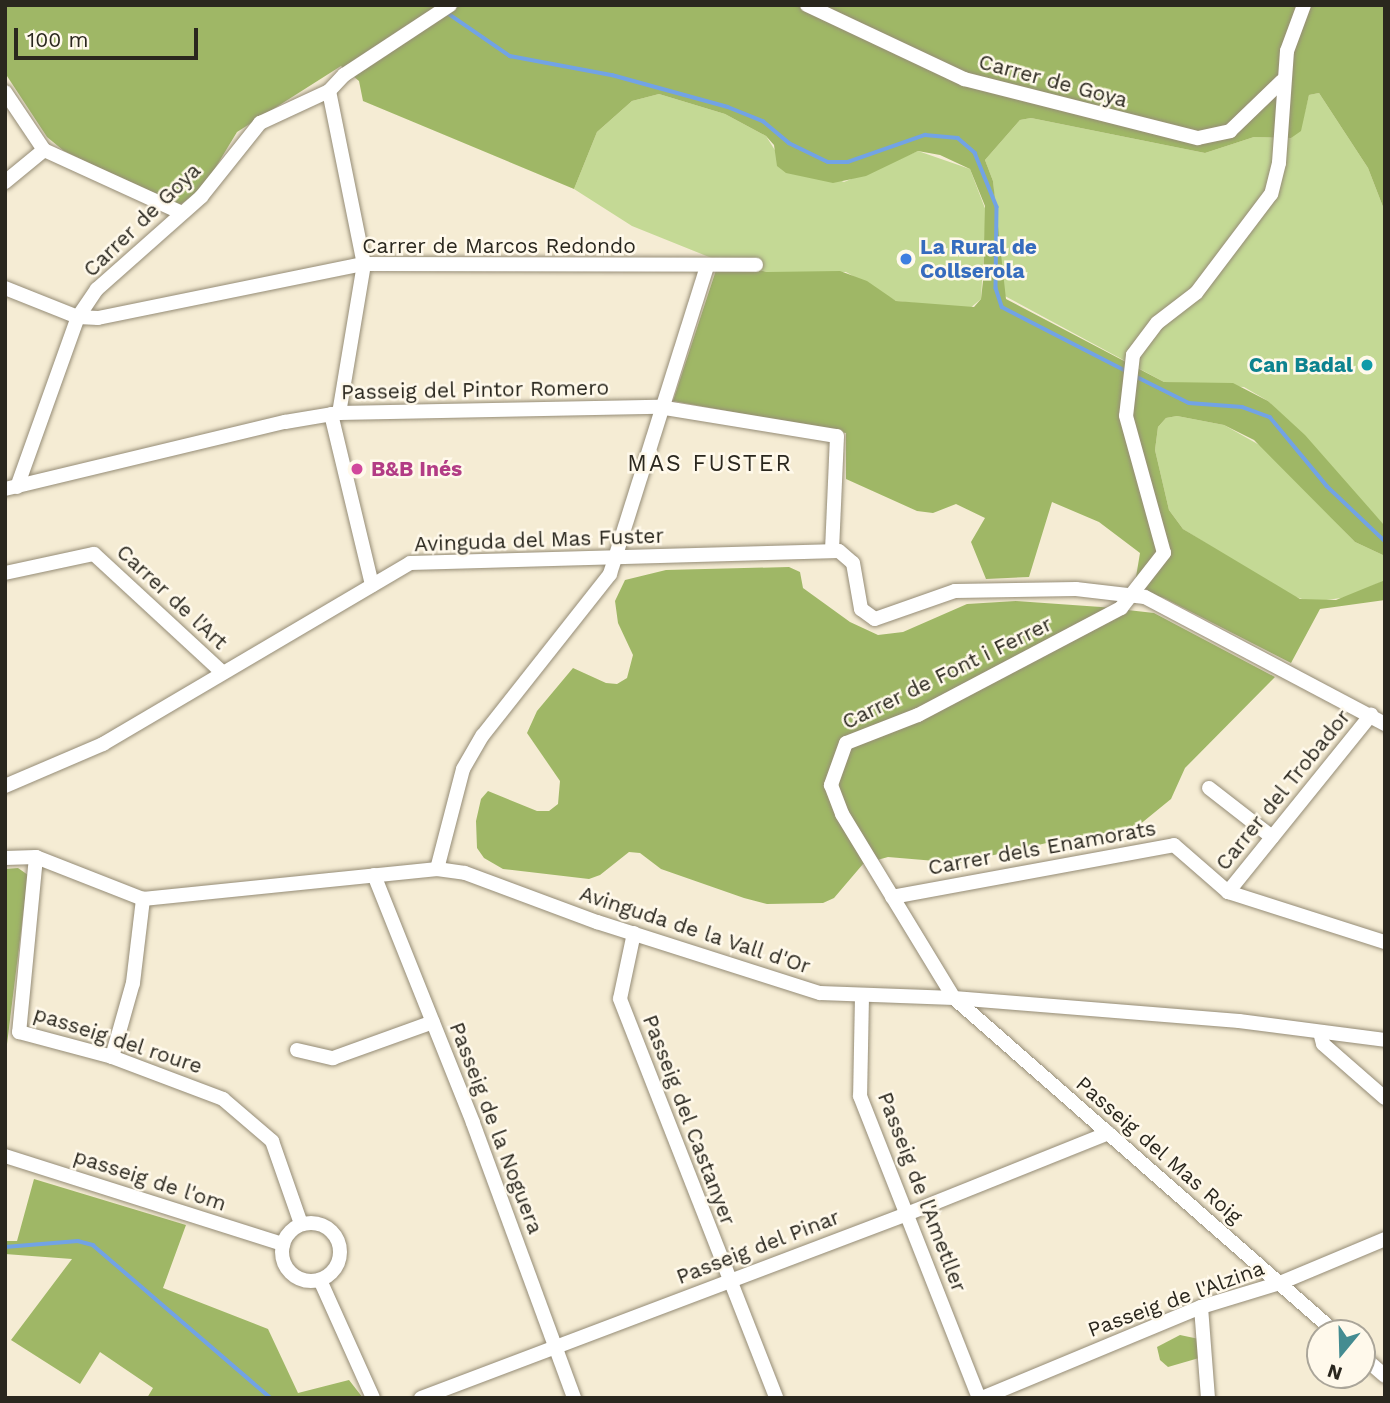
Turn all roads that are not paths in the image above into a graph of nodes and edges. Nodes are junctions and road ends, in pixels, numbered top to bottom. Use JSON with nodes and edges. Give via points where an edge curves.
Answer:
{"nodes":[{"id":1,"x":450,"y":5,"type":"edge"},
{"id":2,"x":807,"y":5,"type":"edge"},
{"id":3,"x":1304,"y":5,"type":"edge"},
{"id":4,"x":1282,"y":81,"type":"junction"},
{"id":5,"x":330,"y":91,"type":"junction"},
{"id":6,"x":5,"y":92,"type":"edge"},
{"id":7,"x":44,"y":150,"type":"junction"},
{"id":8,"x":5,"y":182,"type":"edge"},
{"id":9,"x":182,"y":213,"type":"junction"},
{"id":10,"x":364,"y":264,"type":"junction"},
{"id":11,"x":756,"y":265,"type":"dead end"},
{"id":12,"x":706,"y":269,"type":"junction"},
{"id":13,"x":5,"y":288,"type":"edge"},
{"id":14,"x":78,"y":317,"type":"junction"},
{"id":15,"x":659,"y":407,"type":"junction"},
{"id":16,"x":335,"y":414,"type":"junction"},
{"id":17,"x":11,"y":488,"type":"edge"},
{"id":18,"x":832,"y":551,"type":"junction"},
{"id":19,"x":614,"y":558,"type":"junction"},
{"id":20,"x":5,"y":573,"type":"edge"},
{"id":21,"x":372,"y":585,"type":"junction"},
{"id":22,"x":1133,"y":596,"type":"junction"},
{"id":23,"x":222,"y":672,"type":"junction"},
{"id":24,"x":1371,"y":715,"type":"junction"},
{"id":25,"x":1385,"y":724,"type":"edge"},
{"id":26,"x":5,"y":786,"type":"edge"},
{"id":27,"x":1209,"y":788,"type":"dead end"},
{"id":28,"x":1272,"y":837,"type":"junction"},
{"id":29,"x":36,"y":857,"type":"junction"},
{"id":30,"x":5,"y":858,"type":"edge"},
{"id":31,"x":438,"y":869,"type":"junction"},
{"id":32,"x":374,"y":875,"type":"junction"},
{"id":33,"x":1228,"y":892,"type":"junction"},
{"id":34,"x":892,"y":897,"type":"junction"},
{"id":35,"x":144,"y":899,"type":"junction"},
{"id":36,"x":634,"y":933,"type":"junction"},
{"id":37,"x":1385,"y":942,"type":"edge"},
{"id":38,"x":862,"y":996,"type":"junction"},
{"id":39,"x":954,"y":998,"type":"junction"},
{"id":40,"x":433,"y":1021,"type":"junction"},
{"id":41,"x":1320,"y":1032,"type":"junction"},
{"id":42,"x":1385,"y":1040,"type":"edge"},
{"id":43,"x":297,"y":1050,"type":"dead end"},
{"id":44,"x":112,"y":1057,"type":"junction"},
{"id":45,"x":1385,"y":1098,"type":"edge"},
{"id":46,"x":1108,"y":1133,"type":"junction"},
{"id":47,"x":5,"y":1156,"type":"edge"},
{"id":48,"x":908,"y":1214,"type":"junction"},
{"id":49,"x":301,"y":1224,"type":"junction"},
{"id":50,"x":1385,"y":1240,"type":"edge"},
{"id":51,"x":283,"y":1244,"type":"junction"},
{"id":52,"x":729,"y":1279,"type":"junction"},
{"id":53,"x":320,"y":1280,"type":"junction"},
{"id":54,"x":1279,"y":1283,"type":"junction"},
{"id":55,"x":1201,"y":1307,"type":"junction"},
{"id":56,"x":1320,"y":1319,"type":"edge"},
{"id":57,"x":556,"y":1349,"type":"junction"},
{"id":58,"x":373,"y":1398,"type":"edge"},
{"id":59,"x":421,"y":1398,"type":"edge"},
{"id":60,"x":574,"y":1398,"type":"edge"},
{"id":61,"x":776,"y":1398,"type":"edge"},
{"id":62,"x":980,"y":1398,"type":"edge"},
{"id":63,"x":1208,"y":1398,"type":"edge"}],
"edges":[{"from":1,"to":5,"type":"street","name":"Carrer de Goya","via":[[344,75]]},
{"from":2,"to":4,"type":"street","name":"Carrer de Goya","via":[[964,79],[1198,138],[1230,131]]},
{"from":3,"to":4,"type":"street","via":[[1287,51]]},
{"from":4,"to":22,"type":"street","name":"Carrer de Font i Ferrer","via":[[1283,120],[1271,194],[1196,293],[1157,323],[1133,355],[1126,416],[1164,553]]},
{"from":5,"to":9,"type":"street","name":"Carrer de Goya","via":[[260,123],[201,197]]},
{"from":5,"to":10,"type":"street"},
{"from":6,"to":7,"type":"street"},
{"from":7,"to":8,"type":"street"},
{"from":7,"to":9,"type":"street"},
{"from":9,"to":14,"type":"street","name":"Carrer de Goya","via":[[97,289]]},
{"from":10,"to":12,"type":"street","name":"Carrer de Marcos Redondo"},
{"from":10,"to":14,"type":"street","name":"Carrer de Marcos Redondo","via":[[98,318]]},
{"from":10,"to":16,"type":"street"},
{"from":11,"to":12,"type":"street","name":"Carrer de Marcos Redondo"},
{"from":12,"to":15,"type":"street"},
{"from":13,"to":14,"type":"street"},
{"from":14,"to":17,"type":"street","name":"Carrer de Goya"},
{"from":15,"to":16,"type":"street","name":"Passeig del Pintor Romero"},
{"from":15,"to":18,"type":"street","name":"Passeig del Pintor Romero","via":[[837,436]]},
{"from":15,"to":19,"type":"street"},
{"from":16,"to":17,"type":"street","name":"Passeig del Pintor Romero"},
{"from":16,"to":21,"type":"street"},
{"from":18,"to":19,"type":"street","name":"Avinguda del Mas Fuster"},
{"from":18,"to":22,"type":"street","via":[[853,563],[861,609],[875,619],[955,591],[1076,589]]},
{"from":19,"to":21,"type":"street","name":"Avinguda del Mas Fuster","via":[[410,564]]},
{"from":19,"to":31,"type":"street","via":[[610,575],[483,734],[463,769]]},
{"from":20,"to":23,"type":"street","name":"Carrer de l'Art","via":[[94,554]]},
{"from":21,"to":23,"type":"street","name":"Avinguda del Mas Fuster"},
{"from":22,"to":24,"type":"street","via":[[1145,597]]},
{"from":22,"to":34,"type":"street","name":"Carrer de Font i Ferrer","via":[[1121,608],[1007,671],[918,715],[846,743],[831,785],[842,814]]},
{"from":23,"to":26,"type":"street","name":"Avinguda del Mas Fuster","via":[[103,744]]},
{"from":24,"to":25,"type":"street"},
{"from":24,"to":28,"type":"street","name":"Carrer del Trobador"},
{"from":27,"to":28,"type":"street"},
{"from":28,"to":33,"type":"street","name":"Carrer del Trobador"},
{"from":29,"to":30,"type":"street","name":"Avinguda de la Vall d'Or"},
{"from":29,"to":35,"type":"street","name":"Avinguda de la Vall d'Or"},
{"from":29,"to":44,"type":"street","name":"passeig del roure","via":[[19,1032]]},
{"from":31,"to":32,"type":"street","name":"Avinguda de la Vall d'Or"},
{"from":31,"to":36,"type":"street","name":"Avinguda de la Vall d'Or","via":[[465,873]]},
{"from":32,"to":35,"type":"street","name":"Avinguda de la Vall d'Or"},
{"from":32,"to":40,"type":"street","name":"Passeig de la Noguera"},
{"from":33,"to":34,"type":"street","name":"Carrer dels Enamorats","via":[[1174,845]]},
{"from":33,"to":37,"type":"street","name":"Carrer dels Enamorats"},
{"from":34,"to":39,"type":"street","name":"Carrer de Font i Ferrer"},
{"from":35,"to":44,"type":"street","via":[[133,983]]},
{"from":36,"to":38,"type":"street","name":"Avinguda de la Vall d'Or","via":[[791,987]]},
{"from":36,"to":52,"type":"street","name":"Passeig del Castanyer","via":[[620,999]]},
{"from":38,"to":39,"type":"street","name":"Avinguda de la Vall d'Or"},
{"from":38,"to":48,"type":"street","name":"Passeig de l'Ametller","via":[[860,1096]]},
{"from":39,"to":41,"type":"street","name":"Avinguda de la Vall d'Or"},
{"from":39,"to":46,"type":"street","name":"Passeig del Mas Roig"},
{"from":40,"to":43,"type":"street","via":[[333,1058]]},
{"from":40,"to":57,"type":"street","name":"Passeig de la Noguera"},
{"from":41,"to":42,"type":"street","name":"Avinguda de la Vall d'Or"},
{"from":41,"to":45,"type":"street","via":[[1323,1045]]},
{"from":44,"to":49,"type":"street","name":"passeig del roure","via":[[223,1099],[246,1115],[272,1141],[282,1160]]},
{"from":46,"to":48,"type":"street","name":"Passeig del Pinar"},
{"from":46,"to":54,"type":"street","name":"Passeig del Mas Roig"},
{"from":47,"to":51,"type":"street","name":"passeig de l'om"},
{"from":48,"to":52,"type":"street","name":"Passeig del Pinar"},
{"from":48,"to":62,"type":"street","name":"Passeig de l'Ametller"},
{"from":49,"to":51,"type":"street"},
{"from":49,"to":53,"type":"street","via":[[322,1224],[339,1242],[340,1260]]},
{"from":50,"to":54,"type":"street","name":"Passeig de l'Alzina"},
{"from":51,"to":53,"type":"street","via":[[289,1271],[300,1279]]},
{"from":52,"to":57,"type":"street","name":"Passeig del Pinar"},
{"from":52,"to":61,"type":"street","name":"Passeig del Castanyer"},
{"from":53,"to":58,"type":"street"},
{"from":54,"to":55,"type":"street","name":"Passeig de l'Alzina"},
{"from":54,"to":56,"type":"street","name":"Passeig del Mas Roig"},
{"from":55,"to":62,"type":"street","name":"Passeig de l'Alzina"},
{"from":55,"to":63,"type":"street"},
{"from":57,"to":59,"type":"street","name":"Passeig del Pinar"},
{"from":57,"to":60,"type":"street","name":"Passeig de la Noguera"}]}
